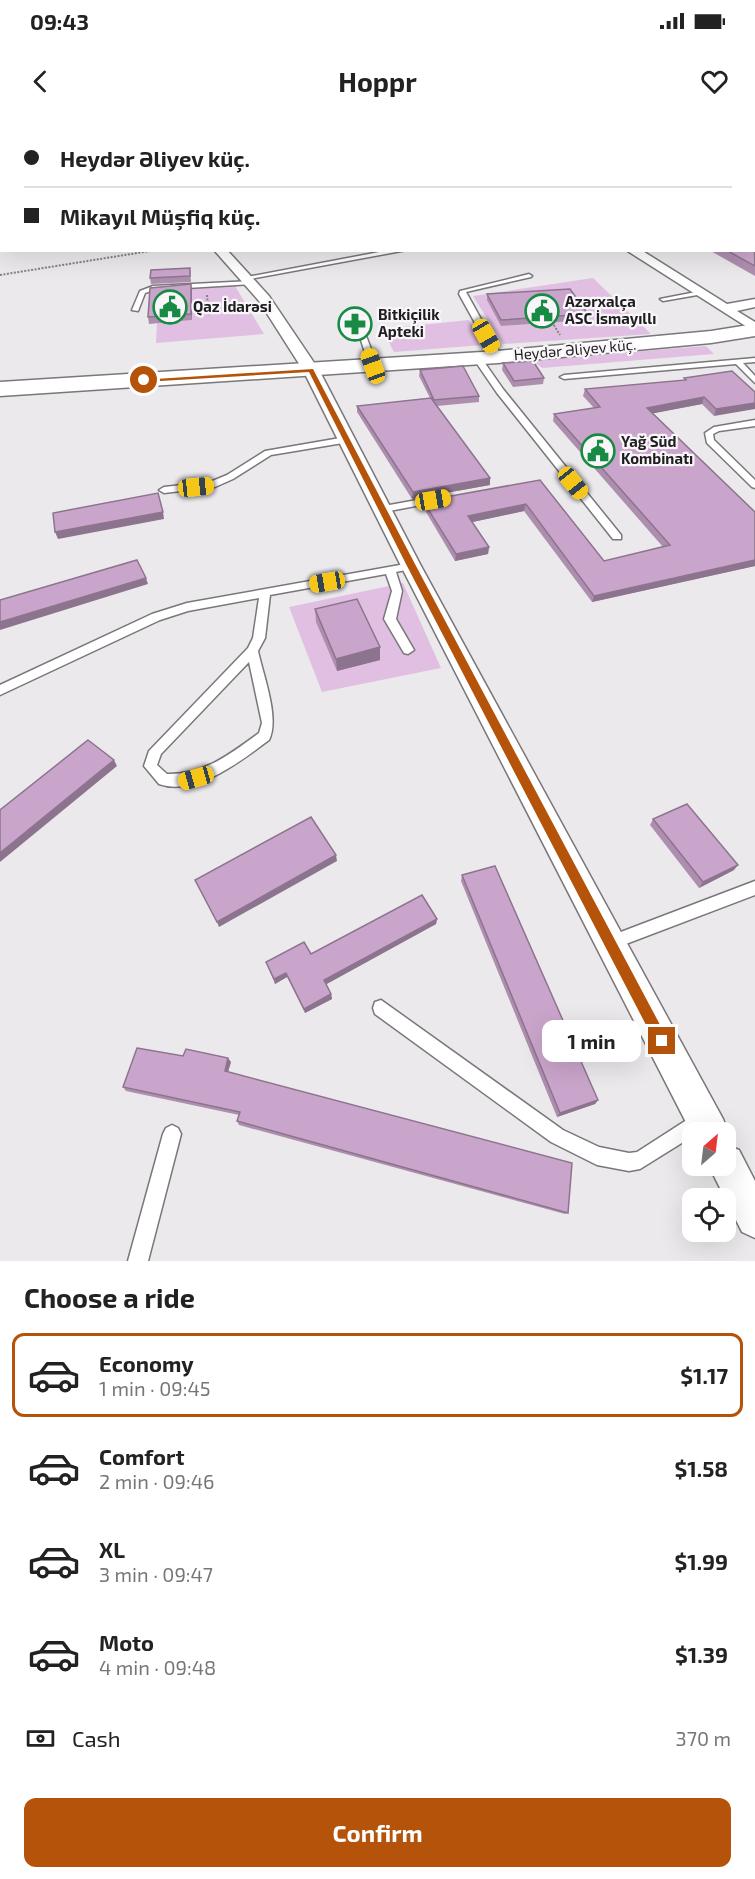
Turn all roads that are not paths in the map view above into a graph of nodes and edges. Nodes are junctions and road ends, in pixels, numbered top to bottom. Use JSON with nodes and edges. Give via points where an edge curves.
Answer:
{"nodes":[{"id":1,"x":222,"y":252,"type":"edge"},
{"id":2,"x":394,"y":252,"type":"edge"},
{"id":3,"x":635,"y":252,"type":"edge"},
{"id":4,"x":529,"y":276,"type":"dead end"},
{"id":5,"x":248,"y":281,"type":"junction"},
{"id":6,"x":700,"y":293,"type":"junction"},
{"id":7,"x":663,"y":299,"type":"dead end"},
{"id":8,"x":755,"y":303,"type":"edge"},
{"id":9,"x":725,"y":309,"type":"junction"},
{"id":10,"x":136,"y":310,"type":"dead end"},
{"id":11,"x":755,"y":329,"type":"edge"},
{"id":12,"x":361,"y":333,"type":"dead end"},
{"id":13,"x":498,"y":357,"type":"junction"},
{"id":14,"x":477,"y":358,"type":"junction"},
{"id":15,"x":755,"y":360,"type":"edge"},
{"id":16,"x":738,"y":362,"type":"junction"},
{"id":17,"x":373,"y":366,"type":"junction"},
{"id":18,"x":311,"y":370,"type":"junction"},
{"id":19,"x":564,"y":377,"type":"dead end"},
{"id":20,"x":755,"y":381,"type":"edge"},
{"id":21,"x":0,"y":389,"type":"edge"},
{"id":22,"x":755,"y":423,"type":"edge"},
{"id":23,"x":346,"y":440,"type":"junction"},
{"id":24,"x":755,"y":485,"type":"edge"},
{"id":25,"x":164,"y":490,"type":"dead end"},
{"id":26,"x":454,"y":496,"type":"edge"},
{"id":27,"x":384,"y":509,"type":"junction"},
{"id":28,"x":617,"y":537,"type":"dead end"},
{"id":29,"x":400,"y":569,"type":"junction"},
{"id":30,"x":265,"y":593,"type":"junction"},
{"id":31,"x":408,"y":650,"type":"dead end"},
{"id":32,"x":252,"y":651,"type":"junction"},
{"id":33,"x":0,"y":690,"type":"edge"},
{"id":34,"x":755,"y":888,"type":"edge"},
{"id":35,"x":610,"y":943,"type":"junction"},
{"id":36,"x":381,"y":1008,"type":"dead end"},
{"id":37,"x":704,"y":1122,"type":"edge"},
{"id":38,"x":172,"y":1134,"type":"dead end"},
{"id":39,"x":682,"y":1138,"type":"edge"},
{"id":40,"x":138,"y":1261,"type":"edge"}],
"edges":[{"from":1,"to":5,"type":"street"},
{"from":2,"to":5,"type":"lane"},
{"from":3,"to":6,"type":"street"},
{"from":4,"to":13,"type":"lane","via":[[463,291]]},
{"from":5,"to":10,"type":"lane","via":[[146,290]]},
{"from":5,"to":18,"type":"street"},
{"from":6,"to":7,"type":"lane"},
{"from":6,"to":9,"type":"street"},
{"from":8,"to":9,"type":"street"},
{"from":9,"to":11,"type":"street"},
{"from":11,"to":13,"type":"main road","name":"Heydər Əliyev küç.","via":[[699,339]]},
{"from":12,"to":17,"type":"lane"},
{"from":13,"to":14,"type":"main road","name":"Heydər Əliyev küç."},
{"from":14,"to":17,"type":"main road","name":"Heydər Əliyev küç."},
{"from":14,"to":28,"type":"lane"},
{"from":15,"to":16,"type":"lane"},
{"from":16,"to":19,"type":"lane"},
{"from":16,"to":20,"type":"lane"},
{"from":17,"to":18,"type":"main road","name":"Heydər Əliyev küç."},
{"from":18,"to":21,"type":"main road","name":"Heydər Əliyev küç."},
{"from":18,"to":23,"type":"street"},
{"from":22,"to":24,"type":"lane","via":[[709,433],[710,441]]},
{"from":23,"to":25,"type":"lane","via":[[268,453],[212,485]]},
{"from":23,"to":27,"type":"street"},
{"from":26,"to":27,"type":"lane"},
{"from":27,"to":29,"type":"street"},
{"from":29,"to":30,"type":"lane"},
{"from":29,"to":31,"type":"lane","via":[[390,619]]},
{"from":29,"to":35,"type":"street"},
{"from":30,"to":32,"type":"lane","via":[[259,638]]},
{"from":30,"to":33,"type":"lane","via":[[187,607],[156,617]]},
{"from":32,"to":32,"type":"lane","via":[[154,751],[150,766],[164,780],[183,782],[209,774],[265,736],[268,723]]},
{"from":34,"to":35,"type":"lane"},
{"from":35,"to":37,"type":"street"},
{"from":36,"to":39,"type":"lane","via":[[557,1136],[597,1156],[629,1162],[640,1160]]},
{"from":38,"to":40,"type":"lane"}]}
